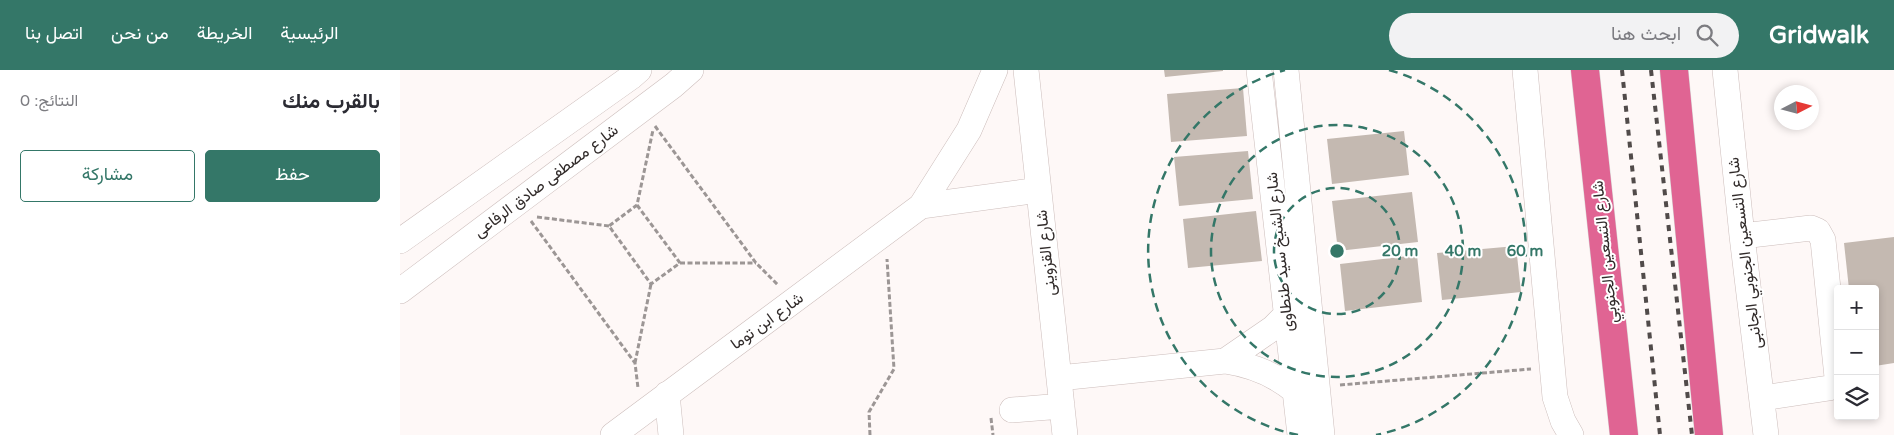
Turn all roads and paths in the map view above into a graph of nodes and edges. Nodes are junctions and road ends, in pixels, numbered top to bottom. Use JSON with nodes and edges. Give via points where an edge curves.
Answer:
{"nodes":[{"id":1,"x":639,"y":70,"type":"edge"},
{"id":2,"x":691,"y":70,"type":"edge"},
{"id":3,"x":995,"y":70,"type":"edge"},
{"id":4,"x":1026,"y":70,"type":"edge"},
{"id":5,"x":1259,"y":70,"type":"edge"},
{"id":6,"x":1286,"y":70,"type":"edge"},
{"id":7,"x":1525,"y":70,"type":"edge"},
{"id":8,"x":1585,"y":70,"type":"edge"},
{"id":9,"x":1674,"y":70,"type":"edge"},
{"id":10,"x":1725,"y":70,"type":"edge"},
{"id":11,"x":649,"y":117,"type":"junction"},
{"id":12,"x":1039,"y":190,"type":"junction"},
{"id":13,"x":638,"y":205,"type":"junction"},
{"id":14,"x":921,"y":206,"type":"junction"},
{"id":15,"x":609,"y":226,"type":"junction"},
{"id":16,"x":885,"y":233,"type":"junction"},
{"id":17,"x":1742,"y":236,"type":"junction"},
{"id":18,"x":400,"y":241,"type":"edge"},
{"id":19,"x":680,"y":263,"type":"junction"},
{"id":20,"x":756,"y":263,"type":"junction"},
{"id":21,"x":651,"y":284,"type":"junction"},
{"id":22,"x":400,"y":290,"type":"edge"},
{"id":23,"x":794,"y":301,"type":"junction"},
{"id":24,"x":1287,"y":314,"type":"junction"},
{"id":25,"x":1225,"y":361,"type":"junction"},
{"id":26,"x":634,"y":363,"type":"junction"},
{"id":27,"x":1552,"y":367,"type":"junction"},
{"id":28,"x":1059,"y":378,"type":"junction"},
{"id":29,"x":1307,"y":390,"type":"junction"},
{"id":30,"x":667,"y":394,"type":"junction"},
{"id":31,"x":1762,"y":398,"type":"junction"},
{"id":32,"x":1062,"y":406,"type":"junction"},
{"id":33,"x":1012,"y":410,"type":"dead end"},
{"id":34,"x":642,"y":414,"type":"junction"},
{"id":35,"x":613,"y":435,"type":"edge"},
{"id":36,"x":671,"y":435,"type":"edge"},
{"id":37,"x":870,"y":435,"type":"edge"},
{"id":38,"x":1065,"y":435,"type":"edge"},
{"id":39,"x":1300,"y":435,"type":"edge"},
{"id":40,"x":1322,"y":435,"type":"edge"},
{"id":41,"x":1571,"y":435,"type":"edge"},
{"id":42,"x":1624,"y":435,"type":"edge"},
{"id":43,"x":1709,"y":435,"type":"edge"},
{"id":44,"x":1766,"y":435,"type":"edge"}],
"edges":[{"from":1,"to":18,"type":"street","name":"شارع مصطفى صادق الرفاعى"},
{"from":2,"to":11,"type":"street","name":"شارع مصطفى صادق الرفاعى"},
{"from":3,"to":14,"type":"street","name":"شارع ابن توما","via":[[969,130]]},
{"from":4,"to":12,"type":"street","name":"شارع القزوينى"},
{"from":5,"to":24,"type":"street","name":"شارع الشيخ سيد طنطاوى"},
{"from":6,"to":29,"type":"street","name":"شارع الشيخ سيد طنطاوى"},
{"from":7,"to":27,"type":"street"},
{"from":8,"to":42,"type":"highway","name":"شارع التسعين الجنوبي"},
{"from":9,"to":43,"type":"highway"},
{"from":10,"to":17,"type":"street","name":"شارع التسعين الجنوبي الجانبى"},
{"from":11,"to":13,"type":"path"},
{"from":11,"to":20,"type":"path"},
{"from":11,"to":22,"type":"street","name":"شارع مصطفى صادق الرفاعى"},
{"from":12,"to":14,"type":"street","name":"شارع ابن توما"},
{"from":12,"to":28,"type":"street","name":"شارع القزوينى"},
{"from":13,"to":15,"type":"path"},
{"from":13,"to":19,"type":"path"},
{"from":14,"to":16,"type":"street","name":"شارع ابن توما"},
{"from":15,"to":21,"type":"path"},
{"from":15,"to":26,"type":"path","via":[[527,216]]},
{"from":16,"to":23,"type":"street","name":"شارع ابن توما"},
{"from":16,"to":37,"type":"path","via":[[894,369],[869,412]]},
{"from":17,"to":31,"type":"street","name":"شارع التسعين الجنوبي الجانبى"},
{"from":17,"to":31,"type":"street","via":[[1810,228],[1818,231],[1823,240],[1836,385]]},
{"from":19,"to":20,"type":"path"},
{"from":19,"to":21,"type":"path"},
{"from":20,"to":23,"type":"path"},
{"from":21,"to":26,"type":"path"},
{"from":23,"to":30,"type":"street","name":"شارع ابن توما"},
{"from":24,"to":25,"type":"street","via":[[1273,328]]},
{"from":24,"to":29,"type":"street","name":"شارع الشيخ سيد طنطاوى"},
{"from":25,"to":28,"type":"street"},
{"from":25,"to":29,"type":"street","via":[[1246,364]]},
{"from":26,"to":34,"type":"path"},
{"from":27,"to":29,"type":"path"},
{"from":27,"to":41,"type":"street","via":[[1555,397]]},
{"from":28,"to":32,"type":"street","name":"شارع القزوينى"},
{"from":29,"to":39,"type":"street","name":"شارع الشيخ سيد طنطاوى"},
{"from":29,"to":40,"type":"street","name":"شارع الشيخ سيد طنطاوى"},
{"from":30,"to":34,"type":"street","name":"شارع ابن توما"},
{"from":30,"to":36,"type":"street"},
{"from":31,"to":44,"type":"street","name":"شارع التسعين الجنوبي الجانبى"},
{"from":32,"to":33,"type":"street"},
{"from":32,"to":38,"type":"street","name":"شارع القزوينى"},
{"from":34,"to":35,"type":"street","name":"شارع ابن توما"}]}
